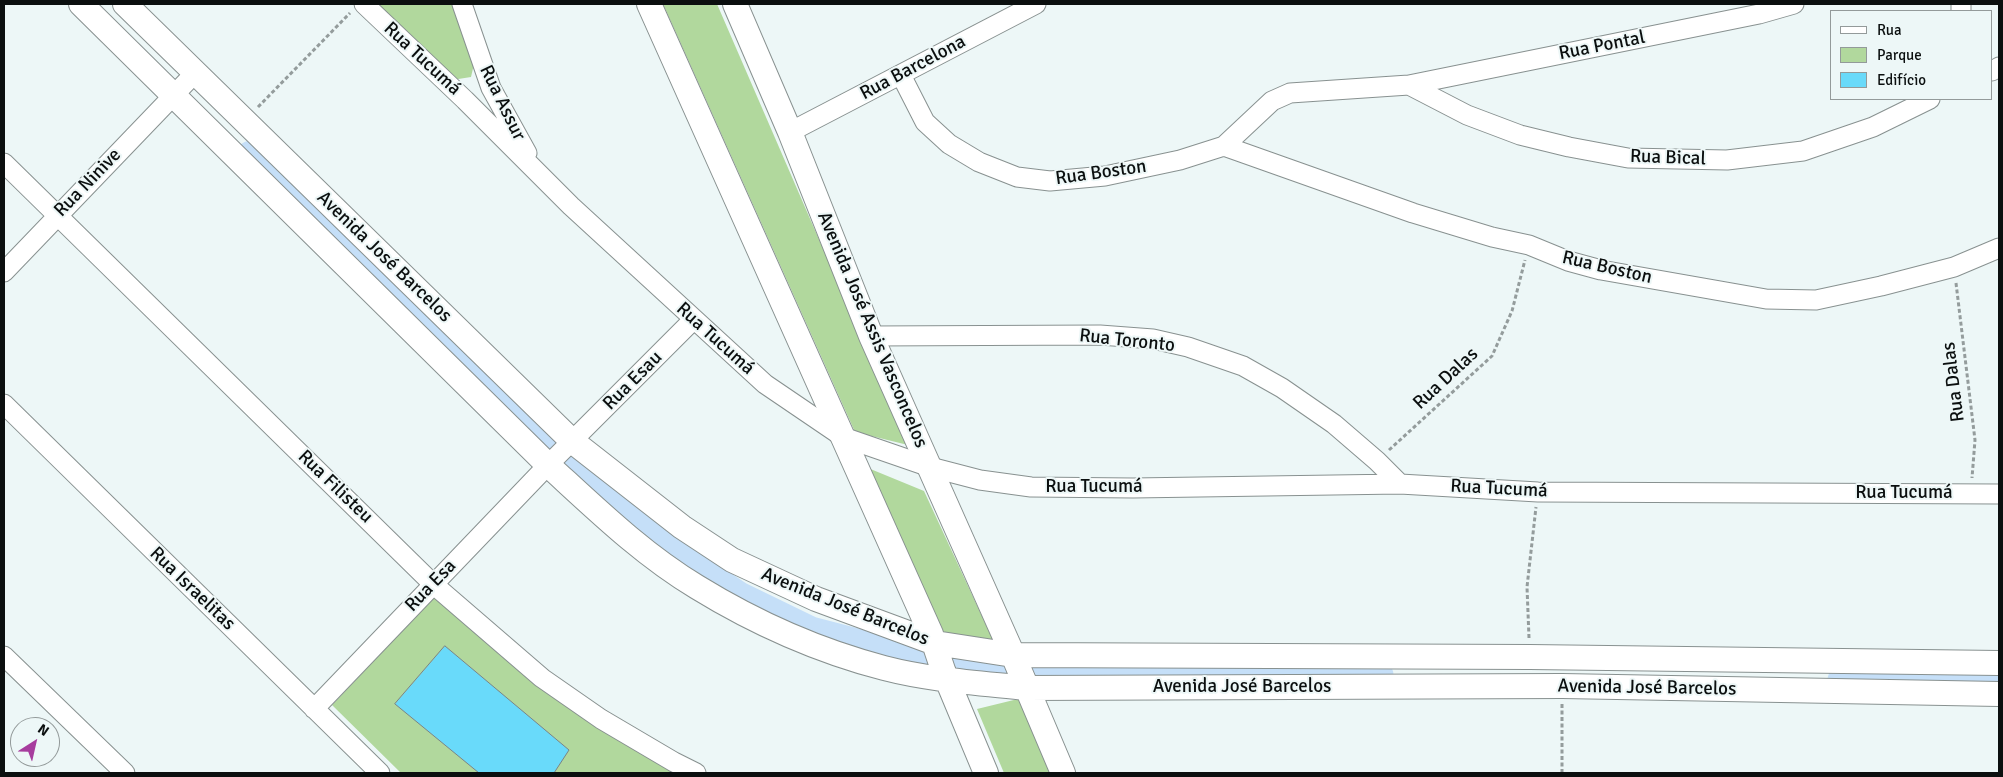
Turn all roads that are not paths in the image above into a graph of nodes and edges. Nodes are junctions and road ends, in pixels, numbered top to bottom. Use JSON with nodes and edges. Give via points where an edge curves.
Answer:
{"nodes":[{"id":1,"x":81,"y":4,"type":"edge"},
{"id":2,"x":125,"y":4,"type":"edge"},
{"id":3,"x":462,"y":4,"type":"edge"},
{"id":4,"x":649,"y":4,"type":"edge"},
{"id":5,"x":734,"y":4,"type":"edge"},
{"id":6,"x":1036,"y":4,"type":"edge"},
{"id":7,"x":1794,"y":4,"type":"edge"},
{"id":8,"x":358,"y":7,"type":"edge"},
{"id":9,"x":1758,"y":9,"type":"edge"},
{"id":10,"x":901,"y":75,"type":"junction"},
{"id":11,"x":185,"y":83,"type":"junction"},
{"id":12,"x":1409,"y":85,"type":"junction"},
{"id":13,"x":491,"y":88,"type":"junction"},
{"id":14,"x":465,"y":100,"type":"junction"},
{"id":15,"x":1928,"y":100,"type":"edge"},
{"id":16,"x":790,"y":132,"type":"junction"},
{"id":17,"x":1224,"y":146,"type":"junction"},
{"id":18,"x":4,"y":163,"type":"edge"},
{"id":19,"x":537,"y":172,"type":"junction"},
{"id":20,"x":57,"y":215,"type":"junction"},
{"id":21,"x":1999,"y":248,"type":"edge"},
{"id":22,"x":4,"y":272,"type":"edge"},
{"id":23,"x":694,"y":320,"type":"junction"},
{"id":24,"x":871,"y":336,"type":"junction"},
{"id":25,"x":4,"y":404,"type":"edge"},
{"id":26,"x":842,"y":437,"type":"junction"},
{"id":27,"x":561,"y":453,"type":"junction"},
{"id":28,"x":930,"y":467,"type":"junction"},
{"id":29,"x":1400,"y":484,"type":"junction"},
{"id":30,"x":1999,"y":494,"type":"edge"},
{"id":31,"x":433,"y":584,"type":"junction"},
{"id":32,"x":4,"y":656,"type":"edge"},
{"id":33,"x":941,"y":662,"type":"junction"},
{"id":34,"x":1999,"y":663,"type":"edge"},
{"id":35,"x":1019,"y":670,"type":"junction"},
{"id":36,"x":1999,"y":694,"type":"edge"},
{"id":37,"x":314,"y":709,"type":"junction"},
{"id":38,"x":125,"y":773,"type":"edge"},
{"id":39,"x":380,"y":773,"type":"edge"},
{"id":40,"x":696,"y":773,"type":"edge"},
{"id":41,"x":986,"y":773,"type":"edge"},
{"id":42,"x":1063,"y":773,"type":"edge"}],
"edges":[{"from":1,"to":11,"type":"street","name":"Avenida José Barcelos"},
{"from":2,"to":11,"type":"street","name":"Avenida José Barcelos"},
{"from":3,"to":13,"type":"street","name":"Rua Assur"},
{"from":4,"to":26,"type":"street"},
{"from":5,"to":16,"type":"street","name":"Avenida José Assis Vasconcelos"},
{"from":6,"to":10,"type":"street","name":"Rua Barcelona"},
{"from":7,"to":9,"type":"street","name":"Rua Pontal"},
{"from":8,"to":14,"type":"street","name":"Rua Tucumá"},
{"from":9,"to":12,"type":"street","name":"Rua Pontal"},
{"from":10,"to":16,"type":"street","name":"Rua Barcelona"},
{"from":10,"to":17,"type":"street","name":"Rua Boston","via":[[926,122],[949,144],[979,162],[1017,177],[1050,181],[1104,176],[1180,160]]},
{"from":11,"to":20,"type":"street","name":"Rua Ninive"},
{"from":11,"to":27,"type":"street","name":"Avenida José Barcelos"},
{"from":11,"to":27,"type":"street","name":"Avenida José Barcelos","via":[[245,121]]},
{"from":12,"to":15,"type":"street","name":"Rua Bical","via":[[1467,115],[1520,135],[1569,148],[1628,158],[1726,160],[1803,151],[1873,127]]},
{"from":12,"to":17,"type":"street","name":"Rua Boston","via":[[1290,92],[1272,101]]},
{"from":13,"to":14,"type":"street"},
{"from":13,"to":19,"type":"street","name":"Rua Assur"},
{"from":14,"to":19,"type":"street","name":"Rua Tucumá"},
{"from":16,"to":24,"type":"street","name":"Avenida José Assis Vasconcelos"},
{"from":17,"to":21,"type":"street","name":"Rua Boston","via":[[1413,213],[1529,245],[1568,261],[1601,270],[1766,299],[1816,300],[1954,267]]},
{"from":18,"to":20,"type":"street","name":"Rua Filisteu"},
{"from":19,"to":23,"type":"street","name":"Rua Tucumá"},
{"from":20,"to":22,"type":"street","name":"Rua Ninive"},
{"from":20,"to":31,"type":"street","name":"Rua Filisteu"},
{"from":23,"to":26,"type":"street","name":"Rua Tucumá","via":[[765,384]]},
{"from":23,"to":27,"type":"street","name":"Rua Esau"},
{"from":24,"to":28,"type":"street","name":"Avenida José Assis Vasconcelos"},
{"from":24,"to":29,"type":"street","name":"Rua Toronto","via":[[1100,335],[1153,339],[1188,347],[1243,366],[1282,388],[1334,424]]},
{"from":25,"to":37,"type":"street","name":"Rua Israelitas"},
{"from":26,"to":28,"type":"street","name":"Rua Tucumá"},
{"from":26,"to":33,"type":"street"},
{"from":27,"to":31,"type":"street","name":"Rua Esa"},
{"from":27,"to":33,"type":"street","name":"Avenida José Barcelos","via":[[732,560]]},
{"from":27,"to":33,"type":"street","name":"Avenida José Barcelos","via":[[610,522],[696,587],[745,614],[841,655],[885,668]]},
{"from":28,"to":29,"type":"street","name":"Rua Tucumá","via":[[980,480],[1031,487]]},
{"from":28,"to":35,"type":"street","name":"Avenida José Assis Vasconcelos"},
{"from":29,"to":30,"type":"street","name":"Rua Tucumá","via":[[1538,492]]},
{"from":31,"to":37,"type":"street","name":"Rua Esa"},
{"from":31,"to":40,"type":"street","name":"Rua Filisteu","via":[[542,678],[601,720]]},
{"from":32,"to":38,"type":"street"},
{"from":33,"to":35,"type":"street","name":"Avenida José Barcelos"},
{"from":33,"to":35,"type":"street","name":"Avenida José Barcelos"},
{"from":33,"to":41,"type":"street"},
{"from":34,"to":35,"type":"street","name":"Avenida José Barcelos","via":[[1530,658]]},
{"from":35,"to":36,"type":"street","name":"Avenida José Barcelos","via":[[1562,686]]},
{"from":35,"to":42,"type":"street","name":"Avenida José Assis Vasconcelos"},
{"from":37,"to":39,"type":"street","name":"Rua Israelitas"}]}
